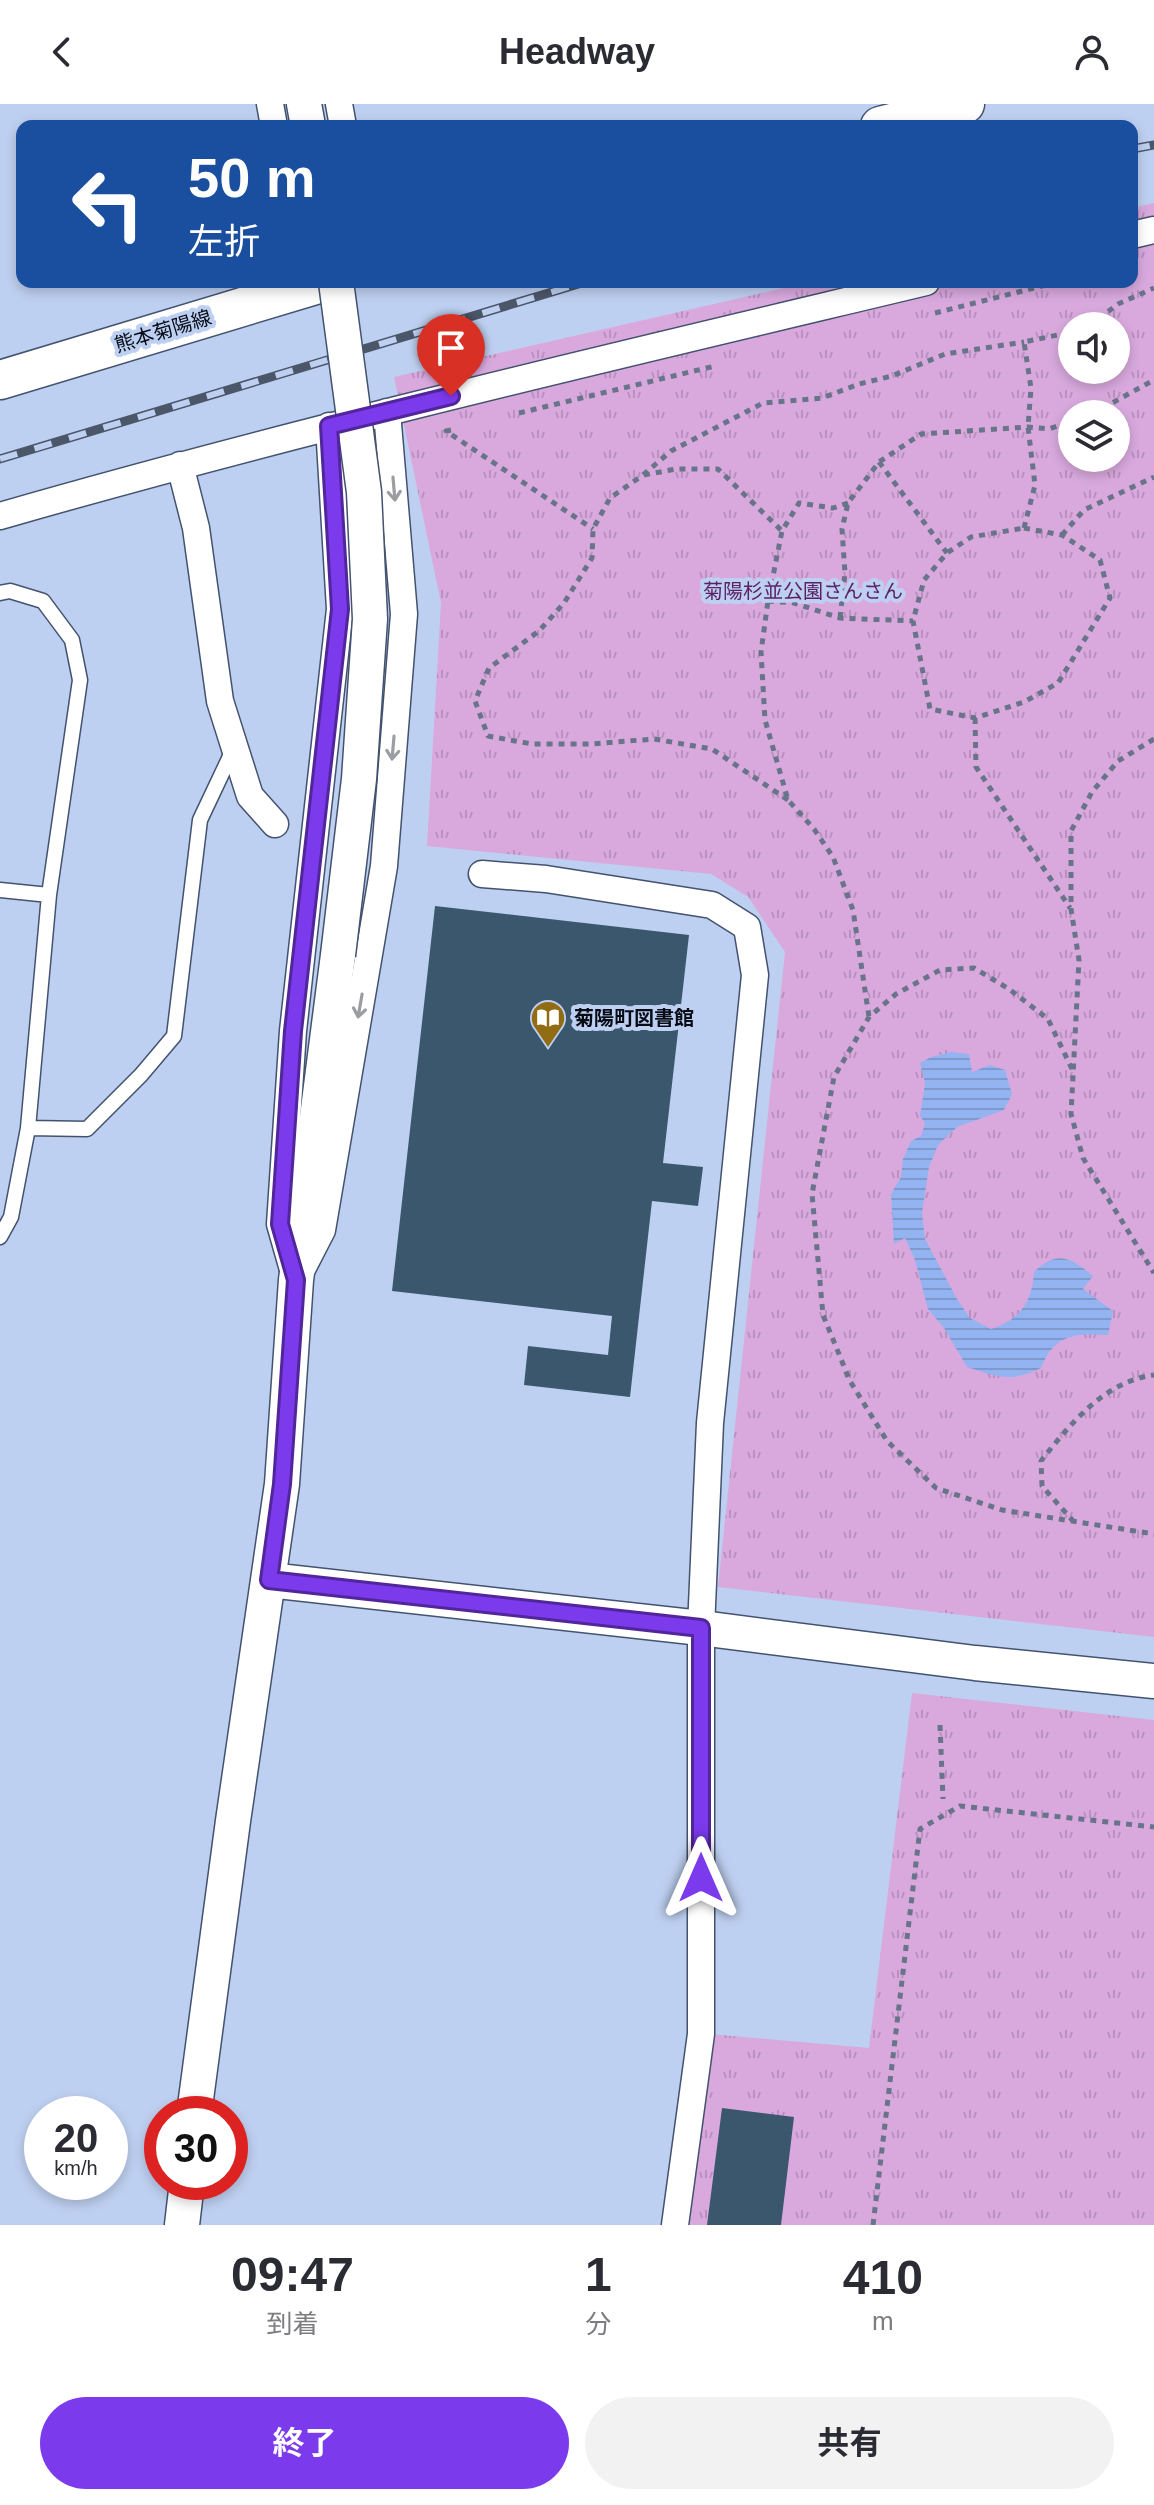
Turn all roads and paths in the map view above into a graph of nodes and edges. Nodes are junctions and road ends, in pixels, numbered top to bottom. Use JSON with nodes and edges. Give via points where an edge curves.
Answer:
{"nodes":[{"id":1,"x":965,"y":104,"type":"edge"},
{"id":2,"x":903,"y":120,"type":"edge"},
{"id":3,"x":302,"y":288,"type":"edge"},
{"id":4,"x":319,"y":288,"type":"edge"},
{"id":5,"x":901,"y":288,"type":"edge"},
{"id":6,"x":1034,"y":288,"type":"edge"},
{"id":7,"x":1154,"y":288,"type":"edge"},
{"id":8,"x":1107,"y":312,"type":"edge"},
{"id":9,"x":933,"y":313,"type":"dead end"},
{"id":10,"x":1058,"y":335,"type":"edge"},
{"id":11,"x":1024,"y":342,"type":"junction"},
{"id":12,"x":719,"y":365,"type":"dead end"},
{"id":13,"x":0,"y":380,"type":"edge"},
{"id":14,"x":1154,"y":380,"type":"edge"},
{"id":15,"x":1118,"y":400,"type":"edge"},
{"id":16,"x":387,"y":412,"type":"junction"},
{"id":17,"x":507,"y":416,"type":"dead end"},
{"id":18,"x":329,"y":426,"type":"junction"},
{"id":19,"x":1058,"y":426,"type":"edge"},
{"id":20,"x":461,"y":427,"type":"dead end"},
{"id":21,"x":1028,"y":427,"type":"junction"},
{"id":22,"x":879,"y":462,"type":"junction"},
{"id":23,"x":180,"y":465,"type":"junction"},
{"id":24,"x":643,"y":475,"type":"junction"},
{"id":25,"x":1154,"y":477,"type":"edge"},
{"id":26,"x":848,"y":503,"type":"junction"},
{"id":27,"x":0,"y":516,"type":"edge"},
{"id":28,"x":1024,"y":528,"type":"junction"},
{"id":29,"x":593,"y":529,"type":"junction"},
{"id":30,"x":782,"y":531,"type":"junction"},
{"id":31,"x":1062,"y":535,"type":"junction"},
{"id":32,"x":947,"y":553,"type":"junction"},
{"id":33,"x":0,"y":593,"type":"edge"},
{"id":34,"x":768,"y":601,"type":"junction"},
{"id":35,"x":840,"y":618,"type":"junction"},
{"id":36,"x":913,"y":621,"type":"junction"},
{"id":37,"x":975,"y":718,"type":"junction"},
{"id":38,"x":1154,"y":739,"type":"edge"},
{"id":39,"x":234,"y":747,"type":"junction"},
{"id":40,"x":788,"y":800,"type":"junction"},
{"id":41,"x":275,"y":824,"type":"dead end"},
{"id":42,"x":482,"y":874,"type":"dead end"},
{"id":43,"x":0,"y":890,"type":"edge"},
{"id":44,"x":49,"y":895,"type":"junction"},
{"id":45,"x":1071,"y":909,"type":"junction"},
{"id":46,"x":869,"y":1017,"type":"junction"},
{"id":47,"x":1072,"y":1069,"type":"junction"},
{"id":48,"x":28,"y":1128,"type":"junction"},
{"id":49,"x":0,"y":1237,"type":"edge"},
{"id":50,"x":1154,"y":1273,"type":"edge"},
{"id":51,"x":296,"y":1280,"type":"junction"},
{"id":52,"x":1154,"y":1375,"type":"edge"},
{"id":53,"x":1075,"y":1522,"type":"junction"},
{"id":54,"x":1154,"y":1534,"type":"edge"},
{"id":55,"x":269,"y":1580,"type":"junction"},
{"id":56,"x":701,"y":1628,"type":"junction"},
{"id":57,"x":1154,"y":1681,"type":"edge"},
{"id":58,"x":940,"y":1725,"type":"dead end"},
{"id":59,"x":943,"y":1799,"type":"dead end"},
{"id":60,"x":1154,"y":1827,"type":"edge"},
{"id":61,"x":196,"y":2096,"type":"edge"},
{"id":62,"x":185,"y":2200,"type":"edge"},
{"id":63,"x":182,"y":2225,"type":"edge"},
{"id":64,"x":675,"y":2225,"type":"edge"},
{"id":65,"x":873,"y":2225,"type":"edge"}],
"edges":[{"from":1,"to":2,"type":"main road"},
{"from":3,"to":13,"type":"main road","name":"熊本菊陽線"},
{"from":4,"to":51,"type":"street","bridge":true,"via":[[364,492],[370,619],[359,779]]},
{"from":5,"to":16,"type":"street"},
{"from":6,"to":9,"type":"path"},
{"from":7,"to":8,"type":"path"},
{"from":10,"to":11,"type":"path"},
{"from":11,"to":21,"type":"path","via":[[1031,388]]},
{"from":11,"to":24,"type":"path","via":[[945,354],[822,398],[763,403],[671,451]]},
{"from":12,"to":17,"type":"path"},
{"from":14,"to":15,"type":"path"},
{"from":16,"to":18,"type":"street"},
{"from":16,"to":51,"type":"street","one_way":true,"via":[[404,614],[384,866],[322,1230]]},
{"from":18,"to":23,"type":"street"},
{"from":18,"to":51,"type":"street","via":[[340,609],[293,1031],[280,1224]]},
{"from":19,"to":21,"type":"path"},
{"from":20,"to":29,"type":"path","via":[[446,431]]},
{"from":21,"to":22,"type":"path","via":[[921,434]]},
{"from":21,"to":28,"type":"path","via":[[1035,485]]},
{"from":22,"to":26,"type":"path"},
{"from":22,"to":32,"type":"path"},
{"from":23,"to":27,"type":"street"},
{"from":23,"to":39,"type":"street","via":[[196,528],[220,701]]},
{"from":24,"to":29,"type":"path","via":[[610,498]]},
{"from":24,"to":30,"type":"path","via":[[718,469]]},
{"from":25,"to":31,"type":"path","via":[[1084,510]]},
{"from":26,"to":30,"type":"path","via":[[833,508],[799,503]]},
{"from":26,"to":35,"type":"path","via":[[842,529]]},
{"from":28,"to":31,"type":"path"},
{"from":28,"to":32,"type":"path","via":[[971,537]]},
{"from":29,"to":40,"type":"path","via":[[592,558],[564,603],[539,631],[489,668],[475,701],[488,736],[532,744],[654,739],[712,749]]},
{"from":30,"to":34,"type":"path"},
{"from":31,"to":37,"type":"path","via":[[1100,560],[1110,598],[1058,683],[1024,702]]},
{"from":32,"to":36,"type":"path","via":[[924,580]]},
{"from":33,"to":44,"type":"lane","via":[[43,601],[72,640],[80,680]]},
{"from":34,"to":35,"type":"path","via":[[794,603]]},
{"from":34,"to":40,"type":"path","via":[[761,652],[765,720]]},
{"from":35,"to":36,"type":"path"},
{"from":36,"to":37,"type":"path","via":[[930,709]]},
{"from":37,"to":45,"type":"path","via":[[976,767]]},
{"from":38,"to":45,"type":"path","via":[[1118,761],[1092,792],[1071,831]]},
{"from":39,"to":41,"type":"street","via":[[250,796]]},
{"from":39,"to":48,"type":"lane","via":[[200,820],[174,1036],[87,1129]]},
{"from":40,"to":46,"type":"path","via":[[833,857],[853,910]]},
{"from":42,"to":56,"type":"street","via":[[712,905],[747,927],[755,975],[710,1423]]},
{"from":43,"to":44,"type":"lane"},
{"from":44,"to":48,"type":"lane"},
{"from":45,"to":47,"type":"path","via":[[1079,960]]},
{"from":46,"to":47,"type":"path","via":[[896,994],[940,970],[974,968],[1048,1019]]},
{"from":46,"to":53,"type":"path","via":[[834,1077],[812,1194],[823,1315],[844,1368],[887,1441],[936,1488],[1002,1510]]},
{"from":47,"to":50,"type":"path","via":[[1071,1114],[1083,1158]]},
{"from":48,"to":49,"type":"lane","via":[[11,1217]]},
{"from":51,"to":55,"type":"street","via":[[282,1484]]},
{"from":52,"to":53,"type":"path","via":[[1107,1392],[1065,1430],[1041,1461],[1042,1486]]},
{"from":53,"to":54,"type":"path"},
{"from":55,"to":56,"type":"street"},
{"from":55,"to":61,"type":"street"},
{"from":56,"to":57,"type":"street"},
{"from":56,"to":64,"type":"street","via":[[701,2034]]},
{"from":58,"to":59,"type":"path"},
{"from":60,"to":65,"type":"path","via":[[960,1806],[920,1829]]},
{"from":62,"to":63,"type":"street"}]}
